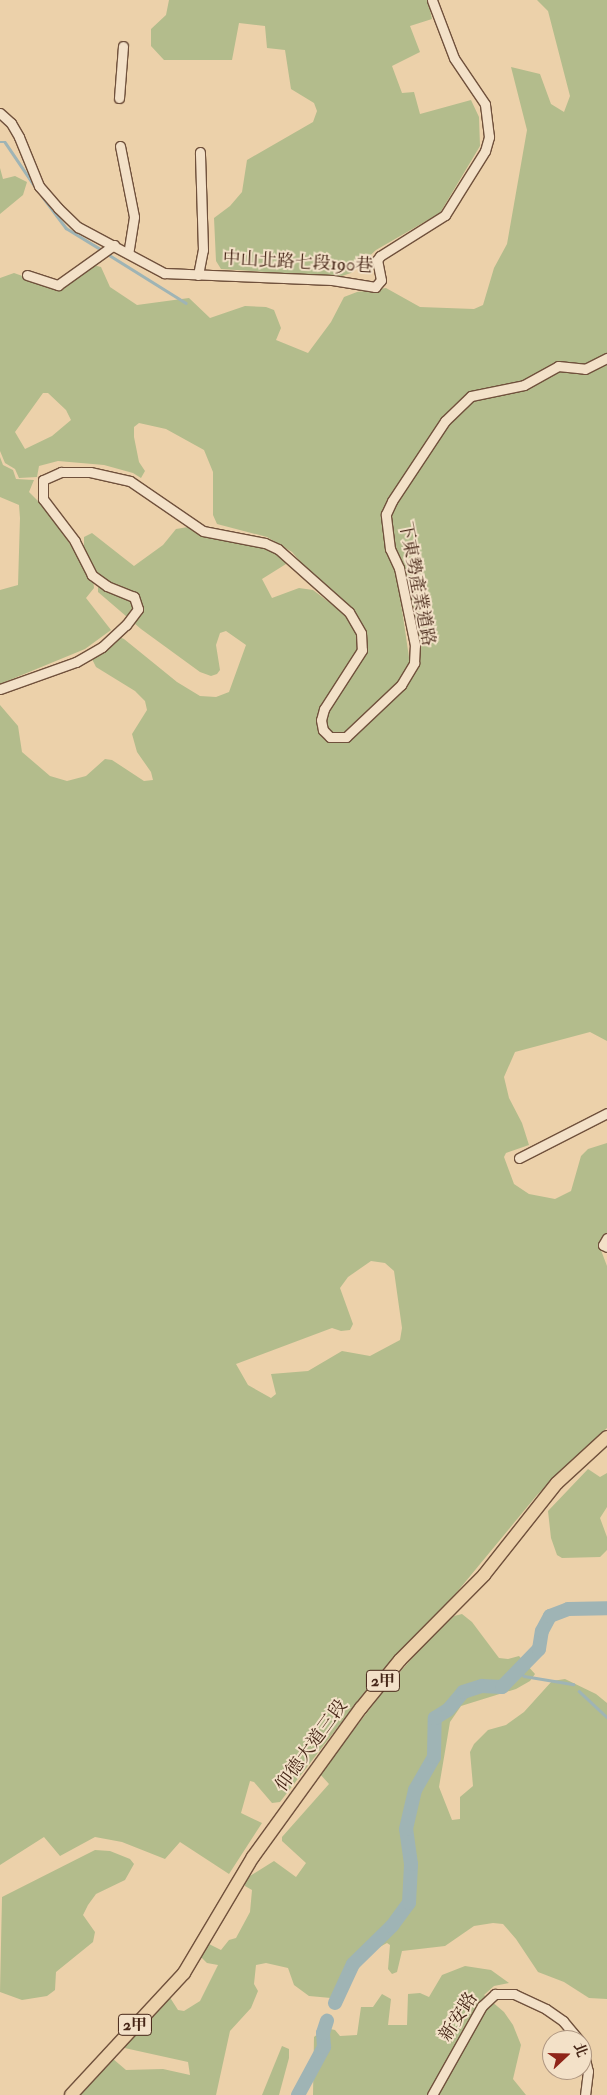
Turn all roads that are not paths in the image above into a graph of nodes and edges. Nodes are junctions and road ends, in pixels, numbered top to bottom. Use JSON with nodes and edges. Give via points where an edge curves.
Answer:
{"nodes":[{"id":1,"x":432,"y":0,"type":"edge"},
{"id":2,"x":123,"y":46,"type":"dead end"},
{"id":3,"x":119,"y":98,"type":"dead end"},
{"id":4,"x":0,"y":113,"type":"edge"},
{"id":5,"x":120,"y":146,"type":"dead end"},
{"id":6,"x":200,"y":152,"type":"dead end"},
{"id":7,"x":114,"y":245,"type":"junction"},
{"id":8,"x":128,"y":253,"type":"junction"},
{"id":9,"x":27,"y":275,"type":"dead end"},
{"id":10,"x":198,"y":275,"type":"junction"},
{"id":11,"x":607,"y":358,"type":"edge"},
{"id":12,"x":0,"y":690,"type":"edge"},
{"id":13,"x":607,"y":1113,"type":"edge"},
{"id":14,"x":519,"y":1158,"type":"dead end"},
{"id":15,"x":607,"y":1238,"type":"edge"},
{"id":16,"x":607,"y":1247,"type":"edge"},
{"id":17,"x":607,"y":1437,"type":"edge"},
{"id":18,"x":571,"y":2030,"type":"edge"},
{"id":19,"x":587,"y":2080,"type":"edge"},
{"id":20,"x":72,"y":2095,"type":"edge"},
{"id":21,"x":432,"y":2095,"type":"edge"},
{"id":22,"x":585,"y":2095,"type":"edge"}],
"edges":[{"from":1,"to":10,"type":"street","name":"中山北路七段190巷","via":[[456,61],[485,104],[489,137],[485,152],[451,209],[420,233],[380,256],[377,260],[381,280],[375,287],[332,280]]},
{"from":2,"to":3,"type":"street"},
{"from":4,"to":7,"type":"street","name":"中山北路七段190巷","via":[[15,130],[39,186],[58,208],[78,227]]},
{"from":5,"to":8,"type":"street","via":[[134,217]]},
{"from":6,"to":10,"type":"street","via":[[202,250]]},
{"from":7,"to":8,"type":"street","name":"中山北路七段190巷"},
{"from":7,"to":9,"type":"street","via":[[58,285]]},
{"from":8,"to":10,"type":"street","name":"中山北路七段190巷","via":[[164,273]]},
{"from":11,"to":12,"type":"street","name":"下東勢產業道路","via":[[585,369],[558,366],[524,385],[471,396],[445,421],[386,514],[390,549],[399,568],[414,645],[414,663],[401,685],[346,737],[330,737],[323,730],[321,720],[324,709],[362,650],[361,633],[349,612],[278,549],[265,543],[203,531],[130,481],[90,472],[61,472],[43,480],[43,499],[75,541],[92,575],[107,586],[134,597],[138,609],[102,647],[76,662]]},
{"from":13,"to":14,"type":"street"},
{"from":15,"to":16,"type":"street","via":[[603,1245]]},
{"from":17,"to":20,"type":"main road","name":"仰德大道三段","number":"2甲","via":[[557,1484],[484,1575],[382,1682],[253,1857],[184,1973]]},
{"from":18,"to":21,"type":"street","name":"新安路","via":[[546,2009],[514,1994],[495,1994],[482,2006]]},
{"from":19,"to":22,"type":"street"}]}
